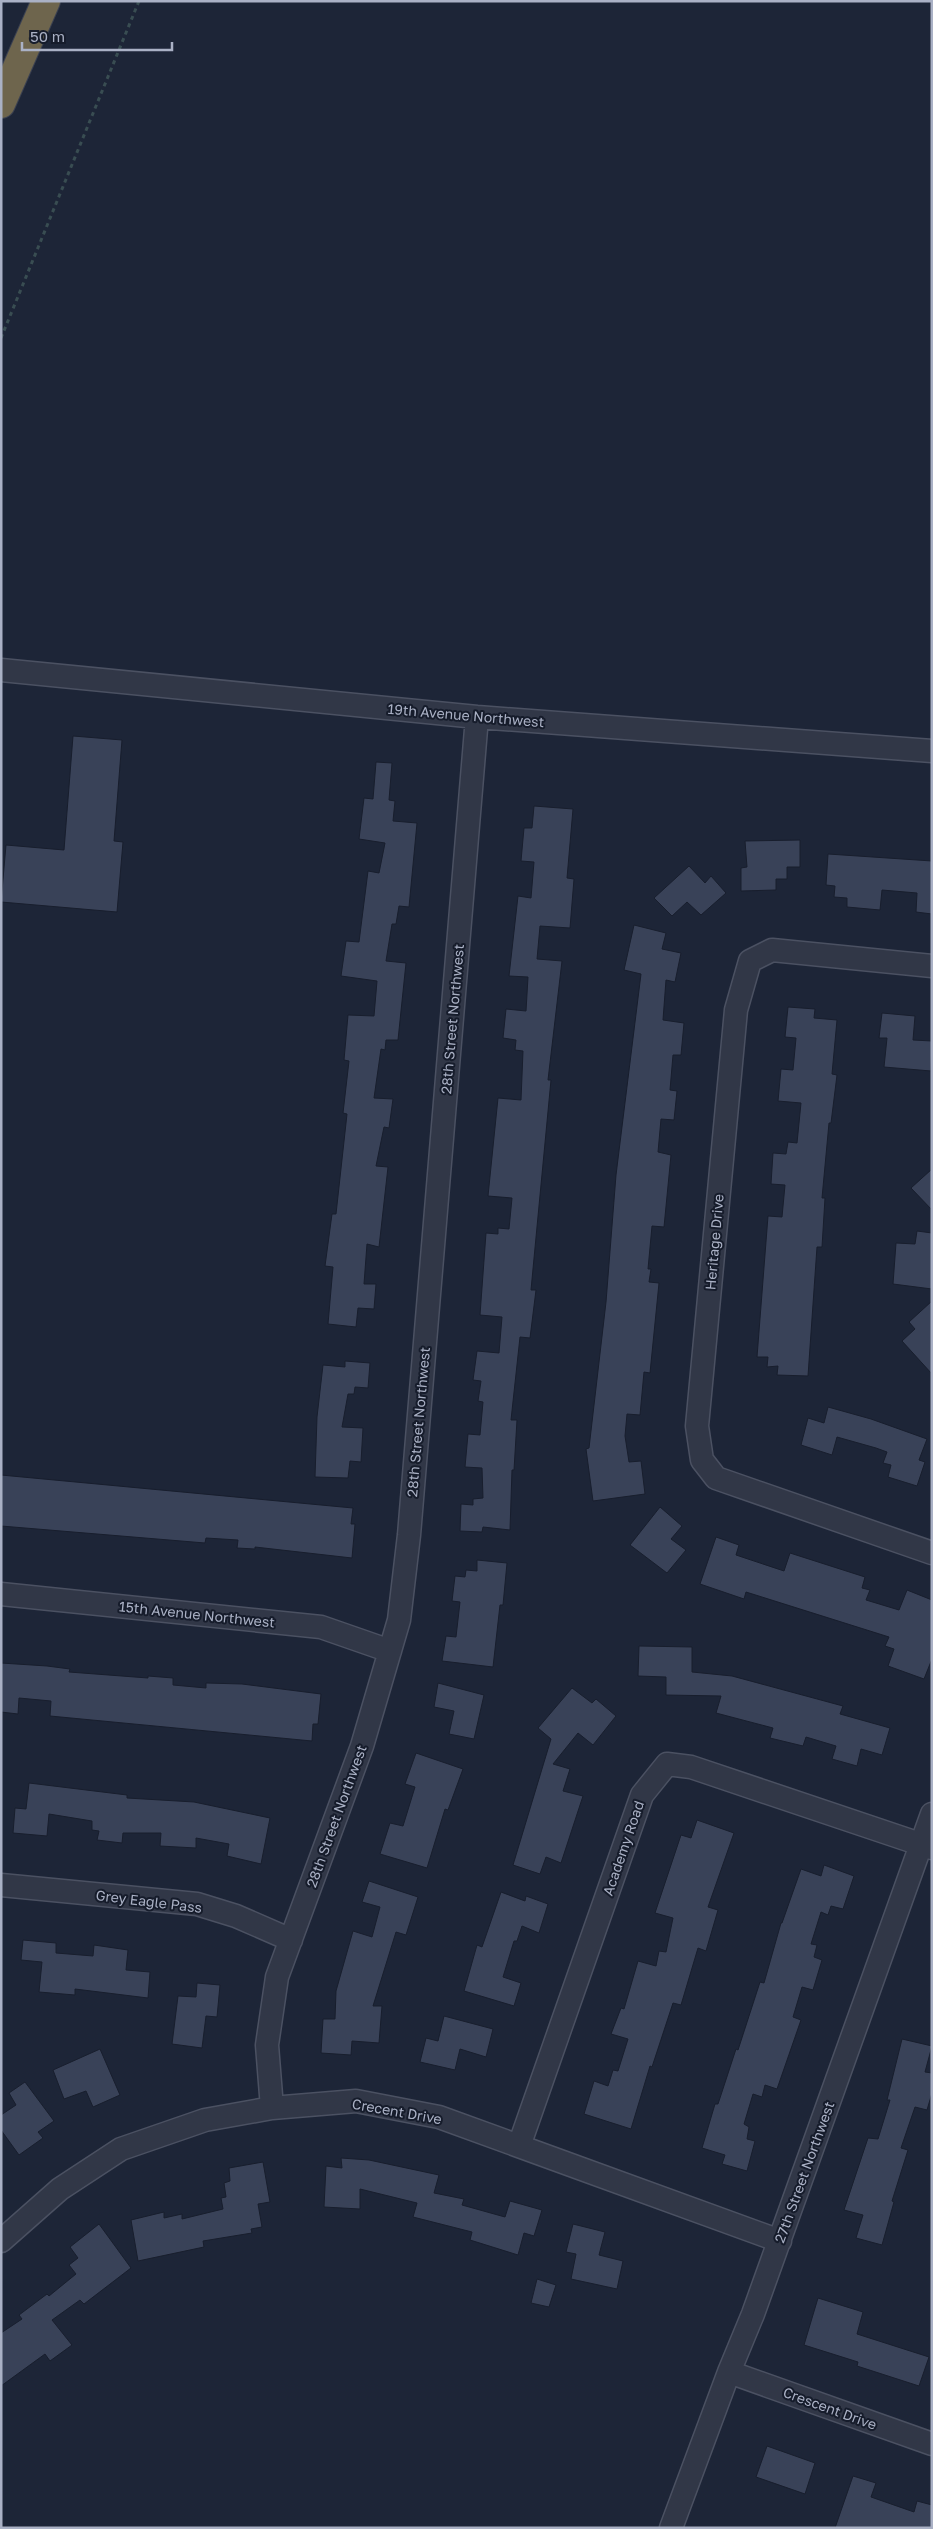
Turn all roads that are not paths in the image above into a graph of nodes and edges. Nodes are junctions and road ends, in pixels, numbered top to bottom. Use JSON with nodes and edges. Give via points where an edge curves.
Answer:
{"nodes":[{"id":1,"x":46,"y":1,"type":"edge"},
{"id":2,"x":1,"y":104,"type":"edge"},
{"id":3,"x":1,"y":670,"type":"edge"},
{"id":4,"x":477,"y":717,"type":"junction"},
{"id":5,"x":932,"y":750,"type":"edge"},
{"id":6,"x":932,"y":966,"type":"edge"},
{"id":7,"x":932,"y":1553,"type":"edge"},
{"id":8,"x":1,"y":1594,"type":"edge"},
{"id":9,"x":390,"y":1651,"type":"junction"},
{"id":10,"x":932,"y":1814,"type":"edge"},
{"id":11,"x":926,"y":1846,"type":"edge"},
{"id":12,"x":1,"y":1885,"type":"edge"},
{"id":13,"x":291,"y":1940,"type":"junction"},
{"id":14,"x":272,"y":2108,"type":"junction"},
{"id":15,"x":519,"y":2146,"type":"junction"},
{"id":16,"x":1,"y":2241,"type":"edge"},
{"id":17,"x":780,"y":2241,"type":"junction"},
{"id":18,"x":729,"y":2372,"type":"junction"},
{"id":19,"x":932,"y":2444,"type":"edge"},
{"id":20,"x":671,"y":2528,"type":"edge"}],
"edges":[{"from":1,"to":2,"type":"highway"},
{"from":3,"to":4,"type":"street","name":"19th Avenue Northwest"},
{"from":4,"to":5,"type":"street","name":"19th Avenue Northwest"},
{"from":4,"to":9,"type":"street","name":"28th Street Northwest","via":[[408,1535],[399,1620]]},
{"from":6,"to":7,"type":"street","name":"Heritage Drive","via":[[772,950],[750,961],[736,1010],[697,1426],[702,1460],[716,1478]]},
{"from":8,"to":9,"type":"street","name":"15th Avenue Northwest","via":[[321,1627]]},
{"from":9,"to":13,"type":"street","name":"28th Street Northwest","via":[[362,1746]]},
{"from":10,"to":11,"type":"street","name":"27th Street Northwest"},
{"from":11,"to":15,"type":"street","name":"Academy Road","via":[[691,1767],[667,1764],[642,1795]]},
{"from":11,"to":17,"type":"street","name":"27th Street Northwest"},
{"from":12,"to":13,"type":"street","name":"Grey Eagle Pass","via":[[197,1904],[236,1916]]},
{"from":13,"to":14,"type":"street","name":"28th Street Northwest","via":[[277,1977],[267,2044]]},
{"from":14,"to":15,"type":"street","name":"Crecent Drive","via":[[356,2101],[439,2118]]},
{"from":14,"to":16,"type":"street","name":"Crecent Drive","via":[[205,2120],[121,2149],[60,2189]]},
{"from":15,"to":17,"type":"street","name":"Crecent Drive"},
{"from":17,"to":18,"type":"street","name":"27th Street Northwest"},
{"from":18,"to":19,"type":"street","name":"Crescent Drive"},
{"from":18,"to":20,"type":"street","name":"27th Street Northwest"}]}
